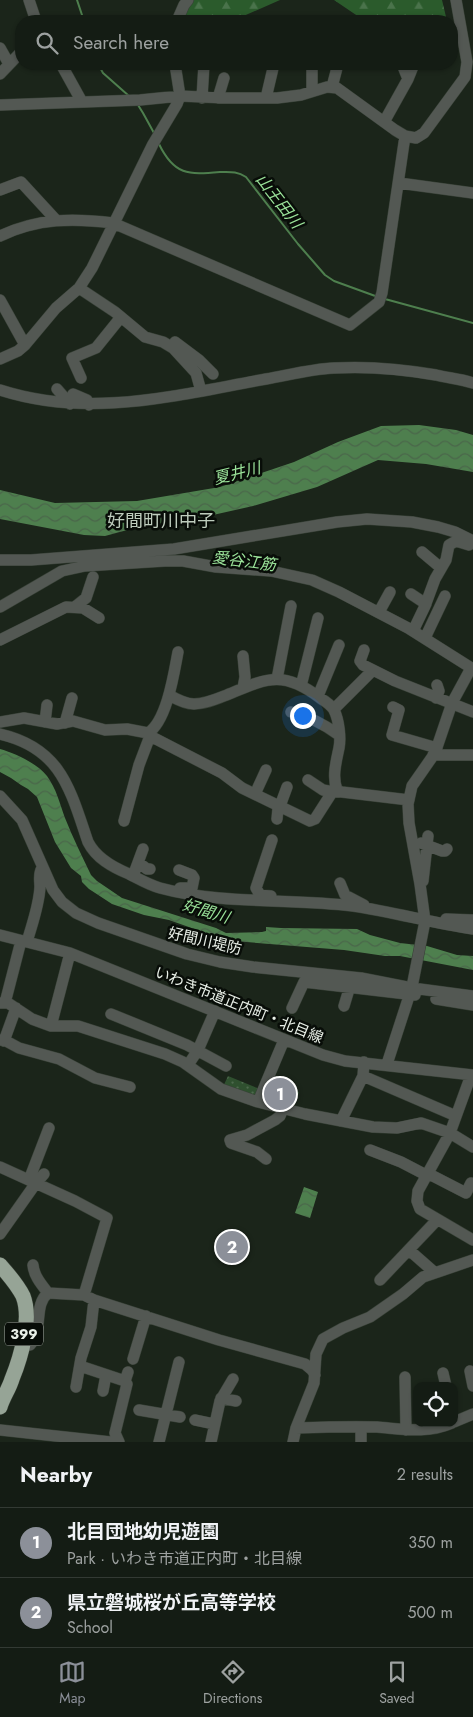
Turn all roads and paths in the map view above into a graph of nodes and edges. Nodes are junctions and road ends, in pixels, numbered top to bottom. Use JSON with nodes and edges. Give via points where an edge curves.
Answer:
{"nodes":[{"id":1,"x":29,"y":0,"type":"edge"},
{"id":2,"x":188,"y":0,"type":"edge"},
{"id":3,"x":456,"y":0,"type":"edge"},
{"id":4,"x":34,"y":15,"type":"edge"},
{"id":5,"x":180,"y":15,"type":"edge"},
{"id":6,"x":0,"y":48,"type":"edge"},
{"id":7,"x":15,"y":58,"type":"edge"},
{"id":8,"x":9,"y":64,"type":"junction"},
{"id":9,"x":64,"y":70,"type":"edge"},
{"id":10,"x":176,"y":70,"type":"edge"},
{"id":11,"x":204,"y":70,"type":"edge"},
{"id":12,"x":273,"y":70,"type":"edge"},
{"id":13,"x":312,"y":70,"type":"dead end"},
{"id":14,"x":336,"y":70,"type":"edge"},
{"id":15,"x":404,"y":70,"type":"edge"},
{"id":16,"x":412,"y":70,"type":"edge"},
{"id":17,"x":469,"y":71,"type":"edge"},
{"id":18,"x":0,"y":74,"type":"edge"},
{"id":19,"x":224,"y":78,"type":"dead end"},
{"id":20,"x":408,"y":79,"type":"junction"},
{"id":21,"x":332,"y":87,"type":"junction"},
{"id":22,"x":312,"y":91,"type":"junction"},
{"id":23,"x":180,"y":96,"type":"junction"},
{"id":24,"x":202,"y":98,"type":"junction"},
{"id":25,"x":218,"y":98,"type":"junction"},
{"id":26,"x":266,"y":98,"type":"junction"},
{"id":27,"x":82,"y":102,"type":"junction"},
{"id":28,"x":0,"y":106,"type":"edge"},
{"id":29,"x":384,"y":122,"type":"junction"},
{"id":30,"x":405,"y":136,"type":"junction"},
{"id":31,"x":399,"y":183,"type":"junction"},
{"id":32,"x":0,"y":190,"type":"edge"},
{"id":33,"x":473,"y":193,"type":"edge"},
{"id":34,"x":56,"y":220,"type":"junction"},
{"id":35,"x":113,"y":223,"type":"junction"},
{"id":36,"x":0,"y":236,"type":"edge"},
{"id":37,"x":80,"y":288,"type":"junction"},
{"id":38,"x":0,"y":300,"type":"edge"},
{"id":39,"x":4,"y":314,"type":"edge"},
{"id":40,"x":121,"y":317,"type":"junction"},
{"id":41,"x":163,"y":342,"type":"junction"},
{"id":42,"x":25,"y":345,"type":"junction"},
{"id":43,"x":0,"y":359,"type":"edge"},
{"id":44,"x":213,"y":374,"type":"dead end"},
{"id":45,"x":81,"y":378,"type":"dead end"},
{"id":46,"x":473,"y":383,"type":"edge"},
{"id":47,"x":57,"y":389,"type":"dead end"},
{"id":48,"x":0,"y":390,"type":"edge"},
{"id":49,"x":201,"y":390,"type":"junction"},
{"id":50,"x":71,"y":399,"type":"junction"},
{"id":51,"x":473,"y":541,"type":"edge"},
{"id":52,"x":473,"y":547,"type":"edge"},
{"id":53,"x":422,"y":552,"type":"dead end"},
{"id":54,"x":67,"y":557,"type":"junction"},
{"id":55,"x":0,"y":560,"type":"edge"},
{"id":56,"x":441,"y":568,"type":"junction"},
{"id":57,"x":93,"y":577,"type":"dead end"},
{"id":58,"x":45,"y":580,"type":"junction"},
{"id":59,"x":390,"y":592,"type":"dead end"},
{"id":60,"x":411,"y":594,"type":"dead end"},
{"id":61,"x":445,"y":596,"type":"dead end"},
{"id":62,"x":426,"y":604,"type":"junction"},
{"id":63,"x":76,"y":606,"type":"junction"},
{"id":64,"x":291,"y":606,"type":"dead end"},
{"id":65,"x":0,"y":607,"type":"edge"},
{"id":66,"x":379,"y":612,"type":"junction"},
{"id":67,"x":99,"y":618,"type":"dead end"},
{"id":68,"x":318,"y":618,"type":"dead end"},
{"id":69,"x":413,"y":631,"type":"junction"},
{"id":70,"x":425,"y":638,"type":"junction"},
{"id":71,"x":0,"y":640,"type":"edge"},
{"id":72,"x":339,"y":644,"type":"dead end"},
{"id":73,"x":364,"y":650,"type":"dead end"},
{"id":74,"x":178,"y":652,"type":"dead end"},
{"id":75,"x":242,"y":656,"type":"dead end"},
{"id":76,"x":373,"y":670,"type":"junction"},
{"id":77,"x":471,"y":670,"type":"edge"},
{"id":78,"x":278,"y":679,"type":"junction"},
{"id":79,"x":437,"y":685,"type":"dead end"},
{"id":80,"x":301,"y":686,"type":"junction"},
{"id":81,"x":242,"y":688,"type":"junction"},
{"id":82,"x":169,"y":696,"type":"junction"},
{"id":83,"x":318,"y":696,"type":"junction"},
{"id":84,"x":72,"y":698,"type":"dead end"},
{"id":85,"x":436,"y":698,"type":"junction"},
{"id":86,"x":451,"y":704,"type":"junction"},
{"id":87,"x":47,"y":705,"type":"dead end"},
{"id":88,"x":393,"y":707,"type":"dead end"},
{"id":89,"x":334,"y":709,"type":"junction"},
{"id":90,"x":291,"y":712,"type":"dead end"},
{"id":91,"x":473,"y":712,"type":"edge"},
{"id":92,"x":0,"y":722,"type":"edge"},
{"id":93,"x":45,"y":722,"type":"junction"},
{"id":94,"x":65,"y":723,"type":"junction"},
{"id":95,"x":0,"y":734,"type":"edge"},
{"id":96,"x":149,"y":735,"type":"junction"},
{"id":97,"x":339,"y":736,"type":"junction"},
{"id":98,"x":435,"y":752,"type":"junction"},
{"id":99,"x":473,"y":755,"type":"edge"},
{"id":100,"x":266,"y":770,"type":"dead end"},
{"id":101,"x":308,"y":780,"type":"dead end"},
{"id":102,"x":287,"y":787,"type":"dead end"},
{"id":103,"x":337,"y":792,"type":"junction"},
{"id":104,"x":255,"y":794,"type":"junction"},
{"id":105,"x":0,"y":796,"type":"edge"},
{"id":106,"x":409,"y":800,"type":"junction"},
{"id":107,"x":280,"y":806,"type":"junction"},
{"id":108,"x":277,"y":819,"type":"dead end"},
{"id":109,"x":124,"y":821,"type":"dead end"},
{"id":110,"x":272,"y":840,"type":"dead end"},
{"id":111,"x":412,"y":841,"type":"junction"},
{"id":112,"x":428,"y":841,"type":"junction"},
{"id":113,"x":89,"y":843,"type":"junction"},
{"id":114,"x":143,"y":849,"type":"dead end"},
{"id":115,"x":446,"y":849,"type":"dead end"},
{"id":116,"x":108,"y":855,"type":"dead end"},
{"id":117,"x":139,"y":863,"type":"junction"},
{"id":118,"x":42,"y":868,"type":"junction"},
{"id":119,"x":150,"y":869,"type":"dead end"},
{"id":120,"x":179,"y":870,"type":"dead end"},
{"id":121,"x":133,"y":876,"type":"junction"},
{"id":122,"x":421,"y":888,"type":"junction"},
{"id":123,"x":163,"y":889,"type":"junction"},
{"id":124,"x":283,"y":902,"type":"junction"},
{"id":125,"x":323,"y":903,"type":"junction"},
{"id":126,"x":372,"y":910,"type":"junction"},
{"id":127,"x":473,"y":920,"type":"edge"},
{"id":128,"x":425,"y":921,"type":"junction"},
{"id":129,"x":473,"y":929,"type":"edge"},
{"id":130,"x":0,"y":935,"type":"edge"},
{"id":131,"x":24,"y":942,"type":"junction"},
{"id":132,"x":70,"y":954,"type":"junction"},
{"id":133,"x":350,"y":986,"type":"junction"},
{"id":134,"x":411,"y":990,"type":"junction"},
{"id":135,"x":473,"y":996,"type":"edge"},
{"id":136,"x":2,"y":1003,"type":"edge"},
{"id":137,"x":473,"y":1005,"type":"edge"},
{"id":138,"x":344,"y":1006,"type":"dead end"},
{"id":139,"x":16,"y":1008,"type":"junction"},
{"id":140,"x":292,"y":1008,"type":"dead end"},
{"id":141,"x":215,"y":1011,"type":"junction"},
{"id":142,"x":111,"y":1014,"type":"dead end"},
{"id":143,"x":52,"y":1026,"type":"junction"},
{"id":144,"x":284,"y":1040,"type":"junction"},
{"id":145,"x":2,"y":1041,"type":"edge"},
{"id":146,"x":198,"y":1050,"type":"junction"},
{"id":147,"x":364,"y":1062,"type":"junction"},
{"id":148,"x":388,"y":1064,"type":"junction"},
{"id":149,"x":188,"y":1065,"type":"junction"},
{"id":150,"x":226,"y":1066,"type":"dead end"},
{"id":151,"x":472,"y":1075,"type":"edge"},
{"id":152,"x":363,"y":1076,"type":"junction"},
{"id":153,"x":130,"y":1087,"type":"dead end"},
{"id":154,"x":258,"y":1102,"type":"junction"},
{"id":155,"x":283,"y":1109,"type":"junction"},
{"id":156,"x":456,"y":1116,"type":"junction"},
{"id":157,"x":341,"y":1121,"type":"junction"},
{"id":158,"x":49,"y":1128,"type":"dead end"},
{"id":159,"x":450,"y":1134,"type":"junction"},
{"id":160,"x":252,"y":1142,"type":"dead end"},
{"id":161,"x":237,"y":1146,"type":"junction"},
{"id":162,"x":473,"y":1148,"type":"edge"},
{"id":163,"x":370,"y":1150,"type":"dead end"},
{"id":164,"x":266,"y":1159,"type":"dead end"},
{"id":165,"x":0,"y":1167,"type":"edge"},
{"id":166,"x":44,"y":1174,"type":"dead end"},
{"id":167,"x":426,"y":1175,"type":"junction"},
{"id":168,"x":32,"y":1181,"type":"junction"},
{"id":169,"x":473,"y":1184,"type":"edge"},
{"id":170,"x":437,"y":1220,"type":"junction"},
{"id":171,"x":0,"y":1234,"type":"edge"},
{"id":172,"x":473,"y":1240,"type":"edge"},
{"id":173,"x":409,"y":1250,"type":"junction"},
{"id":174,"x":473,"y":1260,"type":"edge"},
{"id":175,"x":0,"y":1265,"type":"edge"},
{"id":176,"x":33,"y":1265,"type":"dead end"},
{"id":177,"x":434,"y":1272,"type":"junction"},
{"id":178,"x":380,"y":1280,"type":"dead end"},
{"id":179,"x":48,"y":1293,"type":"junction"},
{"id":180,"x":89,"y":1298,"type":"junction"},
{"id":181,"x":146,"y":1316,"type":"junction"},
{"id":182,"x":23,"y":1344,"type":"junction"},
{"id":183,"x":133,"y":1359,"type":"dead end"},
{"id":184,"x":178,"y":1362,"type":"dead end"},
{"id":185,"x":80,"y":1366,"type":"junction"},
{"id":186,"x":470,"y":1371,"type":"dead end"},
{"id":187,"x":443,"y":1373,"type":"dead end"},
{"id":188,"x":106,"y":1375,"type":"junction"},
{"id":189,"x":315,"y":1375,"type":"junction"},
{"id":190,"x":405,"y":1376,"type":"dead end"},
{"id":191,"x":232,"y":1379,"type":"dead end"},
{"id":192,"x":445,"y":1382,"type":"edge"},
{"id":193,"x":4,"y":1386,"type":"edge"},
{"id":194,"x":473,"y":1386,"type":"edge"},
{"id":195,"x":76,"y":1387,"type":"dead end"},
{"id":196,"x":103,"y":1391,"type":"dead end"},
{"id":197,"x":221,"y":1398,"type":"junction"},
{"id":198,"x":236,"y":1401,"type":"dead end"},
{"id":199,"x":0,"y":1407,"type":"edge"},
{"id":200,"x":139,"y":1410,"type":"dead end"},
{"id":201,"x":473,"y":1414,"type":"edge"},
{"id":202,"x":166,"y":1415,"type":"junction"},
{"id":203,"x":180,"y":1418,"type":"dead end"},
{"id":204,"x":195,"y":1420,"type":"dead end"},
{"id":205,"x":458,"y":1420,"type":"edge"},
{"id":206,"x":214,"y":1424,"type":"junction"},
{"id":207,"x":361,"y":1427,"type":"junction"},
{"id":208,"x":441,"y":1427,"type":"edge"},
{"id":209,"x":296,"y":1428,"type":"junction"},
{"id":210,"x":0,"y":1430,"type":"edge"},
{"id":211,"x":406,"y":1430,"type":"junction"},
{"id":212,"x":420,"y":1437,"type":"edge"},
{"id":213,"x":111,"y":1442,"type":"edge"},
{"id":214,"x":119,"y":1442,"type":"edge"},
{"id":215,"x":159,"y":1442,"type":"edge"},
{"id":216,"x":211,"y":1442,"type":"edge"},
{"id":217,"x":293,"y":1442,"type":"edge"},
{"id":218,"x":361,"y":1442,"type":"edge"}],
"edges":[{"from":1,"to":4,"type":"street"},
{"from":2,"to":5,"type":"street"},
{"from":3,"to":17,"type":"street"},
{"from":6,"to":8,"type":"street"},
{"from":7,"to":8,"type":"street"},
{"from":8,"to":18,"type":"street"},
{"from":9,"to":27,"type":"street"},
{"from":10,"to":23,"type":"street"},
{"from":11,"to":24,"type":"street"},
{"from":12,"to":26,"type":"street"},
{"from":13,"to":22,"type":"street"},
{"from":14,"to":21,"type":"street"},
{"from":15,"to":20,"type":"street"},
{"from":16,"to":20,"type":"street"},
{"from":17,"to":30,"type":"street","via":[[424,133],[416,138]]},
{"from":19,"to":25,"type":"street"},
{"from":20,"to":29,"type":"street"},
{"from":21,"to":22,"type":"street"},
{"from":21,"to":29,"type":"street"},
{"from":22,"to":26,"type":"street"},
{"from":23,"to":24,"type":"street"},
{"from":23,"to":27,"type":"street"},
{"from":23,"to":35,"type":"street"},
{"from":24,"to":25,"type":"street"},
{"from":25,"to":26,"type":"street"},
{"from":27,"to":28,"type":"street"},
{"from":29,"to":30,"type":"street"},
{"from":30,"to":31,"type":"street"},
{"from":31,"to":33,"type":"street"},
{"from":31,"to":35,"type":"street","via":[[381,298],[352,324],[345,324]]},
{"from":32,"to":34,"type":"street","via":[[22,182]]},
{"from":34,"to":35,"type":"street"},
{"from":34,"to":36,"type":"street"},
{"from":35,"to":37,"type":"street"},
{"from":37,"to":40,"type":"street"},
{"from":37,"to":42,"type":"street","via":[[56,308]]},
{"from":38,"to":39,"type":"street"},
{"from":39,"to":42,"type":"street"},
{"from":40,"to":41,"type":"street","via":[[145,337]]},
{"from":40,"to":45,"type":"street","via":[[96,348],[72,358]]},
{"from":41,"to":44,"type":"street","via":[[170,339],[180,345]]},
{"from":41,"to":49,"type":"street","via":[[174,348],[196,373]]},
{"from":42,"to":43,"type":"street"},
{"from":46,"to":49,"type":"street","via":[[394,368],[333,368]]},
{"from":47,"to":50,"type":"street"},
{"from":48,"to":50,"type":"street","via":[[26,398]]},
{"from":49,"to":50,"type":"street","via":[[139,402],[90,405]]},
{"from":51,"to":54,"type":"street","via":[[438,527],[367,519],[174,549]]},
{"from":52,"to":56,"type":"street","via":[[456,540],[450,542]]},
{"from":53,"to":56,"type":"street"},
{"from":54,"to":55,"type":"street"},
{"from":54,"to":58,"type":"street"},
{"from":56,"to":62,"type":"street"},
{"from":57,"to":63,"type":"street","via":[[86,598]]},
{"from":58,"to":65,"type":"street"},
{"from":58,"to":66,"type":"street","via":[[62,571],[85,566],[183,561],[271,571],[312,580]]},
{"from":59,"to":66,"type":"street"},
{"from":60,"to":62,"type":"street"},
{"from":61,"to":70,"type":"street"},
{"from":62,"to":69,"type":"street"},
{"from":63,"to":67,"type":"street"},
{"from":63,"to":71,"type":"street","via":[[66,607]]},
{"from":64,"to":78,"type":"street"},
{"from":66,"to":69,"type":"street"},
{"from":68,"to":80,"type":"street"},
{"from":69,"to":70,"type":"street"},
{"from":70,"to":77,"type":"street"},
{"from":72,"to":83,"type":"street"},
{"from":73,"to":76,"type":"street","via":[[360,661]]},
{"from":74,"to":82,"type":"street"},
{"from":75,"to":81,"type":"street","via":[[245,677]]},
{"from":76,"to":85,"type":"street"},
{"from":76,"to":89,"type":"street"},
{"from":77,"to":86,"type":"street"},
{"from":78,"to":80,"type":"street"},
{"from":78,"to":81,"type":"street"},
{"from":79,"to":85,"type":"street"},
{"from":80,"to":83,"type":"street"},
{"from":81,"to":82,"type":"street","via":[[195,704]]},
{"from":82,"to":96,"type":"street"},
{"from":83,"to":89,"type":"street"},
{"from":84,"to":94,"type":"street"},
{"from":85,"to":86,"type":"street"},
{"from":86,"to":91,"type":"street"},
{"from":86,"to":98,"type":"street"},
{"from":87,"to":93,"type":"street"},
{"from":88,"to":98,"type":"street","via":[[399,710],[392,735]]},
{"from":89,"to":97,"type":"street"},
{"from":90,"to":97,"type":"street","via":[[301,714]]},
{"from":92,"to":93,"type":"street","via":[[24,718]]},
{"from":93,"to":94,"type":"street"},
{"from":94,"to":96,"type":"street","via":[[76,722],[105,730],[127,729]]},
{"from":95,"to":113,"type":"street","via":[[32,746],[53,762],[66,781]]},
{"from":96,"to":104,"type":"street"},
{"from":96,"to":109,"type":"street"},
{"from":97,"to":103,"type":"street","via":[[335,765]]},
{"from":98,"to":99,"type":"street"},
{"from":98,"to":106,"type":"street","via":[[412,786]]},
{"from":100,"to":104,"type":"street"},
{"from":101,"to":103,"type":"street","via":[[323,790]]},
{"from":102,"to":107,"type":"street"},
{"from":103,"to":106,"type":"street"},
{"from":103,"to":107,"type":"street","via":[[312,821]]},
{"from":104,"to":107,"type":"street"},
{"from":105,"to":118,"type":"street","name":"好間川堤防","via":[[22,820]]},
{"from":106,"to":111,"type":"street"},
{"from":107,"to":108,"type":"street"},
{"from":110,"to":124,"type":"street","via":[[256,888],[260,895],[277,897]]},
{"from":111,"to":112,"type":"street"},
{"from":111,"to":122,"type":"street"},
{"from":112,"to":115,"type":"street"},
{"from":112,"to":122,"type":"street"},
{"from":113,"to":116,"type":"street"},
{"from":113,"to":121,"type":"street","via":[[100,858]]},
{"from":114,"to":117,"type":"street"},
{"from":117,"to":119,"type":"street"},
{"from":117,"to":121,"type":"street"},
{"from":118,"to":131,"type":"street","via":[[36,910]]},
{"from":118,"to":134,"type":"street","name":"好間川堤防","via":[[62,902],[76,913],[178,952],[229,963],[361,978]]},
{"from":120,"to":123,"type":"street","via":[[194,876],[192,888]]},
{"from":121,"to":123,"type":"street"},
{"from":122,"to":128,"type":"street"},
{"from":123,"to":124,"type":"street","via":[[218,898]]},
{"from":124,"to":125,"type":"street"},
{"from":125,"to":126,"type":"street"},
{"from":125,"to":126,"type":"street","via":[[337,898],[342,887],[346,896]]},
{"from":126,"to":128,"type":"street"},
{"from":127,"to":128,"type":"street"},
{"from":128,"to":129,"type":"street"},
{"from":128,"to":134,"type":"street"},
{"from":130,"to":131,"type":"street","name":"いわき市道正内町・北目線"},
{"from":131,"to":132,"type":"street","name":"いわき市道正内町・北目線"},
{"from":131,"to":136,"type":"street"},
{"from":132,"to":141,"type":"street","name":"いわき市道正内町・北目線"},
{"from":132,"to":143,"type":"street"},
{"from":133,"to":134,"type":"street"},
{"from":133,"to":138,"type":"street"},
{"from":133,"to":140,"type":"street","via":[[304,982]]},
{"from":134,"to":135,"type":"street","name":"好間川堤防"},
{"from":134,"to":137,"type":"street"},
{"from":134,"to":148,"type":"street"},
{"from":136,"to":139,"type":"street"},
{"from":139,"to":143,"type":"street","via":[[32,1019]]},
{"from":139,"to":145,"type":"street"},
{"from":141,"to":144,"type":"street","name":"いわき市道正内町・北目線"},
{"from":141,"to":146,"type":"street"},
{"from":142,"to":146,"type":"street"},
{"from":143,"to":149,"type":"street","via":[[88,1028]]},
{"from":144,"to":147,"type":"street","name":"いわき市道正内町・北目線","via":[[334,1059]]},
{"from":144,"to":154,"type":"street"},
{"from":145,"to":153,"type":"street","via":[[59,1059],[95,1078]]},
{"from":146,"to":149,"type":"street"},
{"from":146,"to":150,"type":"street"},
{"from":147,"to":148,"type":"street","name":"いわき市道正内町・北目線"},
{"from":147,"to":152,"type":"street"},
{"from":148,"to":151,"type":"street","name":"いわき市道正内町・北目線"},
{"from":149,"to":154,"type":"street","via":[[220,1089]]},
{"from":151,"to":156,"type":"street"},
{"from":152,"to":156,"type":"street"},
{"from":152,"to":157,"type":"street"},
{"from":154,"to":155,"type":"street"},
{"from":155,"to":157,"type":"street"},
{"from":155,"to":161,"type":"street","via":[[275,1120],[247,1135],[230,1139],[231,1144]]},
{"from":156,"to":159,"type":"street"},
{"from":157,"to":159,"type":"street","via":[[389,1128],[421,1123]]},
{"from":158,"to":168,"type":"street"},
{"from":159,"to":162,"type":"street"},
{"from":159,"to":167,"type":"street"},
{"from":160,"to":161,"type":"street"},
{"from":161,"to":164,"type":"street","via":[[257,1152]]},
{"from":163,"to":167,"type":"street"},
{"from":165,"to":168,"type":"street"},
{"from":166,"to":168,"type":"street"},
{"from":167,"to":169,"type":"street","via":[[466,1193]]},
{"from":167,"to":170,"type":"street","via":[[417,1201],[420,1209]]},
{"from":168,"to":171,"type":"street"},
{"from":168,"to":180,"type":"street","via":[[107,1218]]},
{"from":170,"to":172,"type":"street"},
{"from":170,"to":173,"type":"street"},
{"from":173,"to":177,"type":"street"},
{"from":173,"to":178,"type":"street"},
{"from":174,"to":177,"type":"street"},
{"from":175,"to":182,"type":"highway","number":"399","via":[[23,1297],[26,1312]]},
{"from":176,"to":179,"type":"street"},
{"from":177,"to":189,"type":"street","via":[[370,1317],[323,1339],[316,1354]]},
{"from":179,"to":180,"type":"street"},
{"from":179,"to":182,"type":"street","via":[[41,1300],[34,1340]]},
{"from":180,"to":181,"type":"street"},
{"from":180,"to":185,"type":"street","via":[[91,1327]]},
{"from":181,"to":183,"type":"street"},
{"from":181,"to":189,"type":"street","via":[[305,1364]]},
{"from":182,"to":193,"type":"highway","number":"399"},
{"from":184,"to":202,"type":"street"},
{"from":185,"to":188,"type":"street"},
{"from":185,"to":195,"type":"street"},
{"from":186,"to":194,"type":"street"},
{"from":187,"to":192,"type":"street"},
{"from":188,"to":196,"type":"street"},
{"from":188,"to":214,"type":"street","via":[[126,1377],[115,1433]]},
{"from":189,"to":209,"type":"street"},
{"from":190,"to":211,"type":"street"},
{"from":191,"to":197,"type":"street"},
{"from":193,"to":199,"type":"highway","number":"399"},
{"from":197,"to":198,"type":"street"},
{"from":197,"to":206,"type":"street"},
{"from":200,"to":202,"type":"street"},
{"from":201,"to":205,"type":"street"},
{"from":202,"to":203,"type":"street"},
{"from":202,"to":215,"type":"street"},
{"from":204,"to":206,"type":"street"},
{"from":206,"to":216,"type":"street"},
{"from":207,"to":209,"type":"street"},
{"from":207,"to":211,"type":"street"},
{"from":207,"to":218,"type":"street"},
{"from":208,"to":212,"type":"street"},
{"from":209,"to":217,"type":"street"},
{"from":210,"to":213,"type":"street"},
{"from":211,"to":212,"type":"street"}]}
